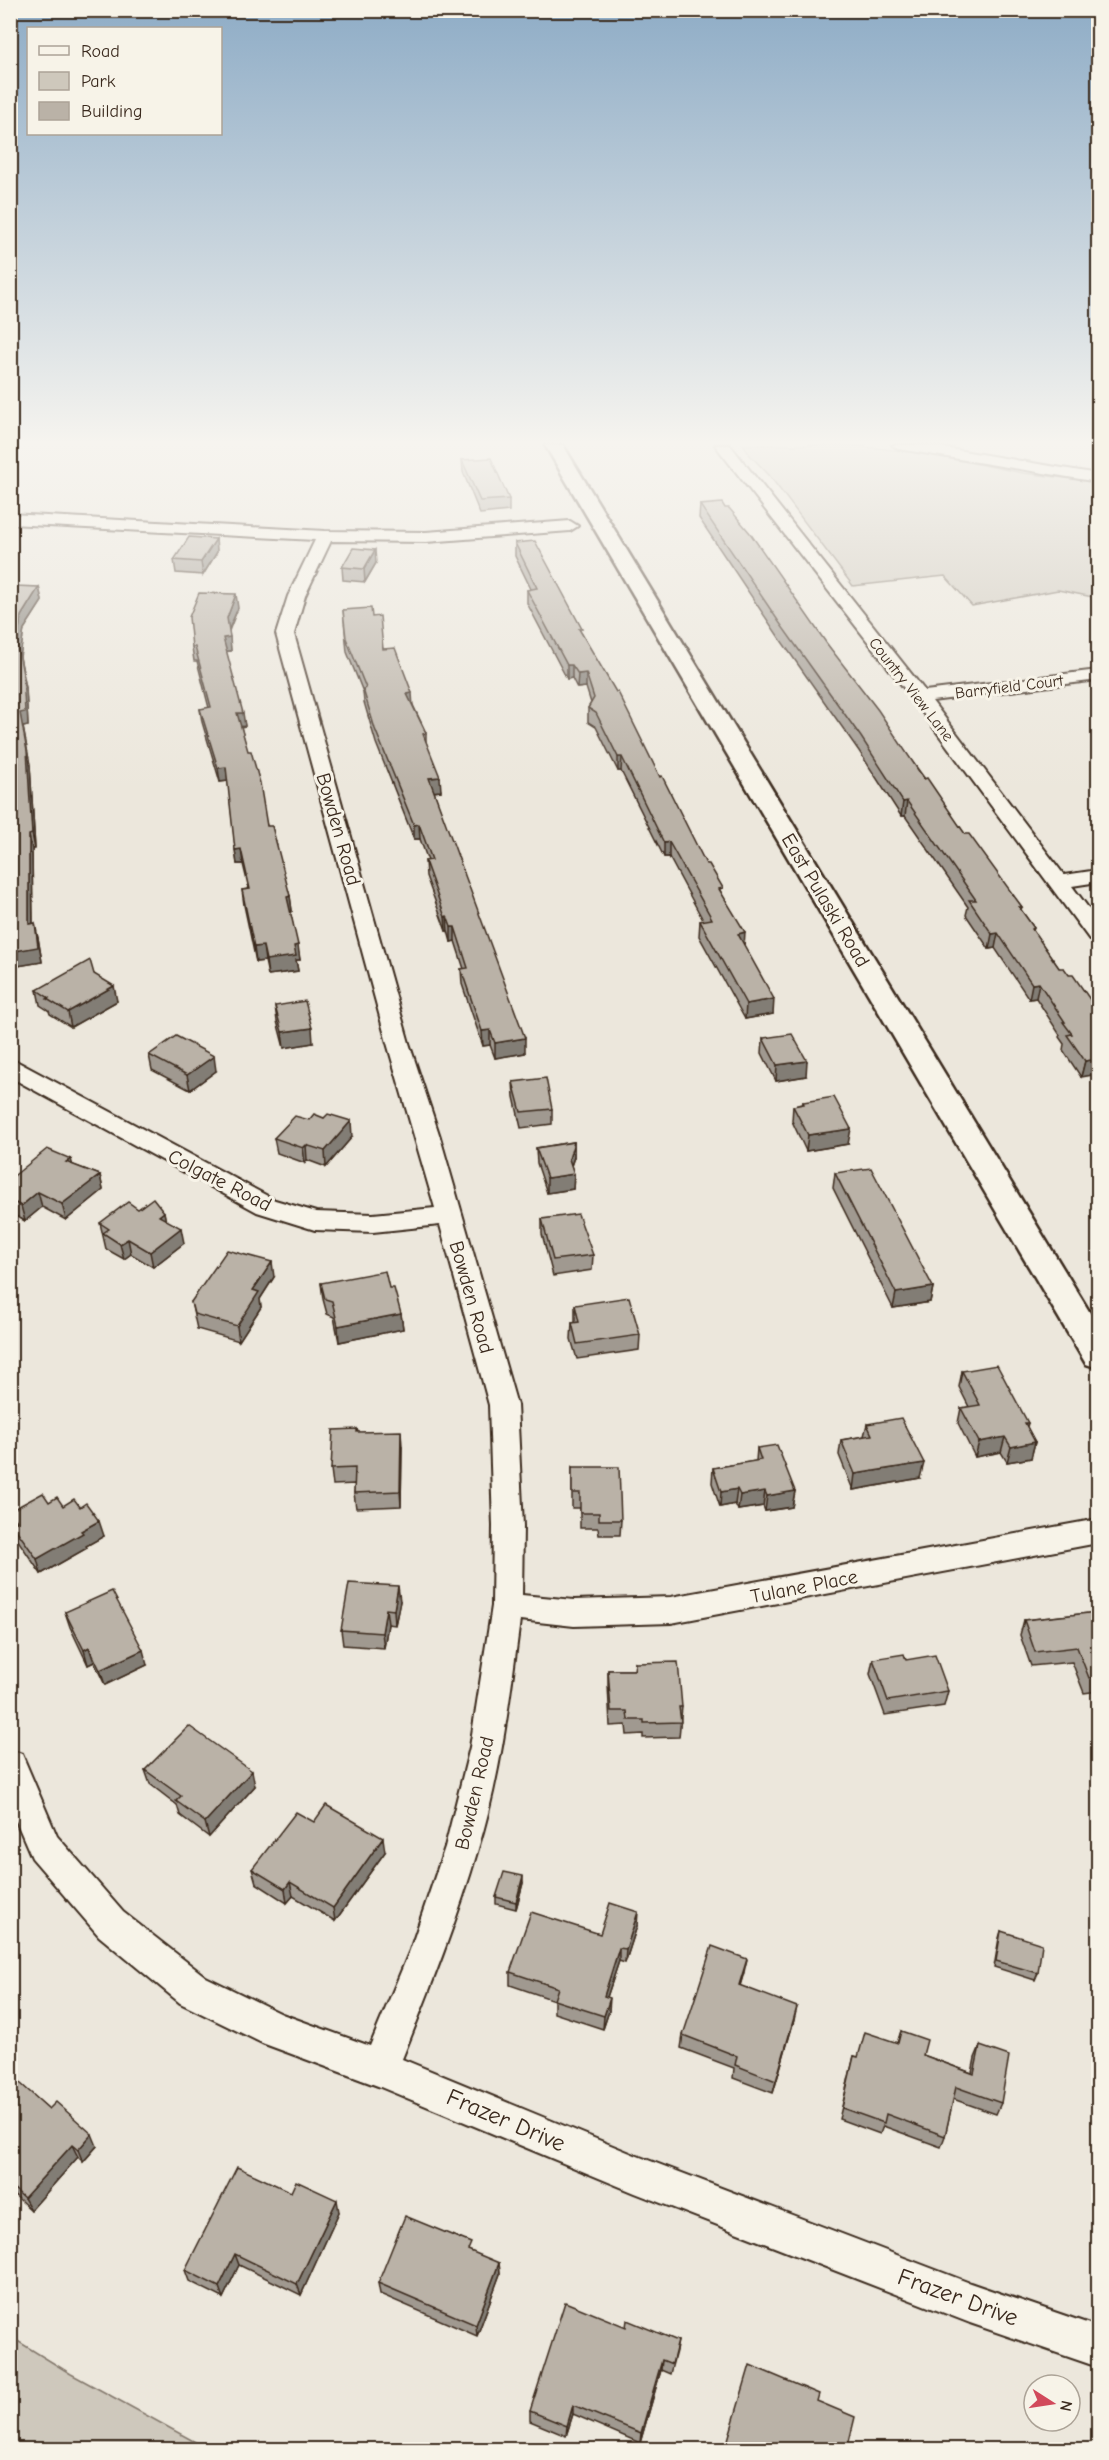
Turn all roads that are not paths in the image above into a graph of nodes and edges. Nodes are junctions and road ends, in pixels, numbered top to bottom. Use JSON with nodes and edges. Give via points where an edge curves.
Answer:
{"nodes":[{"id":1,"x":313,"y":560,"type":"edge"},
{"id":2,"x":623,"y":560,"type":"edge"},
{"id":3,"x":812,"y":560,"type":"edge"},
{"id":4,"x":1098,"y":675,"type":"edge"},
{"id":5,"x":920,"y":697,"type":"junction"},
{"id":6,"x":1098,"y":876,"type":"edge"},
{"id":7,"x":1058,"y":882,"type":"junction"},
{"id":8,"x":1098,"y":935,"type":"edge"},
{"id":9,"x":10,"y":1067,"type":"edge"},
{"id":10,"x":449,"y":1215,"type":"junction"},
{"id":11,"x":1098,"y":1355,"type":"edge"},
{"id":12,"x":1098,"y":1532,"type":"edge"},
{"id":13,"x":507,"y":1606,"type":"junction"},
{"id":14,"x":10,"y":1765,"type":"edge"},
{"id":15,"x":379,"y":2068,"type":"junction"},
{"id":16,"x":1098,"y":2347,"type":"edge"}],
"edges":[{"from":1,"to":10,"type":"street","name":"Bowden Road","via":[[290,610],[285,634]]},
{"from":2,"to":11,"type":"main road","name":"East Pulaski Road"},
{"from":3,"to":5,"type":"street","name":"Country View Lane"},
{"from":4,"to":5,"type":"street","name":"Barryfield Court"},
{"from":5,"to":7,"type":"street","name":"Country View Lane"},
{"from":6,"to":7,"type":"street"},
{"from":7,"to":8,"type":"street","name":"Country View Lane"},
{"from":9,"to":10,"type":"street","name":"Colgate Road","via":[[266,1206],[315,1221],[373,1222]]},
{"from":10,"to":13,"type":"street","name":"Bowden Road","via":[[503,1405]]},
{"from":12,"to":13,"type":"street","name":"Tulane Place","via":[[671,1610],[574,1613]]},
{"from":13,"to":15,"type":"street","name":"Bowden Road","via":[[486,1747],[462,1847],[428,1950]]},
{"from":14,"to":15,"type":"street","name":"Frazer Drive","via":[[44,1847],[111,1924],[193,1990],[275,2030]]},
{"from":15,"to":16,"type":"street","name":"Frazer Drive","via":[[646,2178],[958,2299]]}]}
